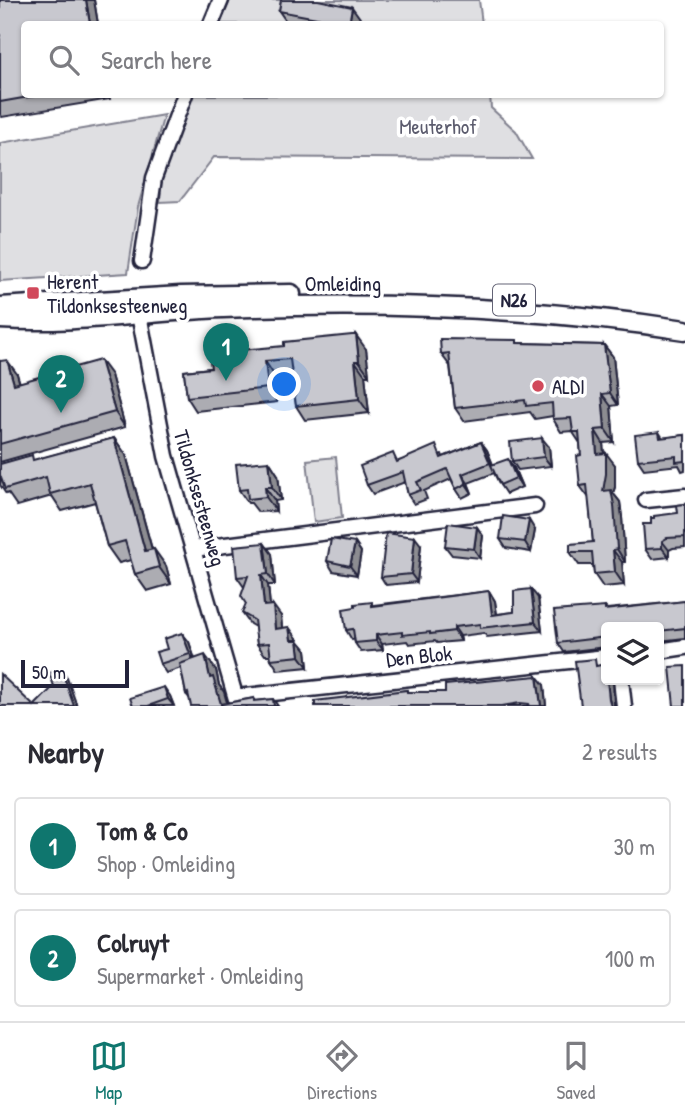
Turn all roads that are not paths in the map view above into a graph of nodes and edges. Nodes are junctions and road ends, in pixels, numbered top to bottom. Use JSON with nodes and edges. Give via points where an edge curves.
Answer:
{"nodes":[{"id":1,"x":221,"y":0,"type":"edge"},
{"id":2,"x":213,"y":21,"type":"edge"},
{"id":3,"x":184,"y":98,"type":"edge"},
{"id":4,"x":142,"y":261,"type":"dead end"},
{"id":5,"x":137,"y":306,"type":"junction"},
{"id":6,"x":0,"y":307,"type":"edge"},
{"id":7,"x":0,"y":319,"type":"edge"},
{"id":8,"x":685,"y":320,"type":"edge"},
{"id":9,"x":685,"y":330,"type":"edge"},
{"id":10,"x":685,"y":496,"type":"edge"},
{"id":11,"x":646,"y":500,"type":"dead end"},
{"id":12,"x":535,"y":506,"type":"dead end"},
{"id":13,"x":193,"y":550,"type":"junction"},
{"id":14,"x":685,"y":648,"type":"edge"},
{"id":15,"x":664,"y":650,"type":"edge"},
{"id":16,"x":601,"y":658,"type":"edge"},
{"id":17,"x":622,"y":685,"type":"edge"},
{"id":18,"x":237,"y":702,"type":"edge"},
{"id":19,"x":624,"y":706,"type":"edge"}],
"edges":[{"from":1,"to":2,"type":"street"},
{"from":3,"to":4,"type":"street","via":[[154,178]]},
{"from":5,"to":6,"type":"main road","name":"Omleiding","number":"N26"},
{"from":5,"to":7,"type":"main road","name":"Omleiding","number":"N26","via":[[90,319]]},
{"from":5,"to":8,"type":"main road","name":"Omleiding","number":"N26","via":[[245,294],[417,294],[519,300]]},
{"from":5,"to":9,"type":"main road","name":"Omleiding","number":"N26","via":[[438,306]]},
{"from":5,"to":13,"type":"street","name":"Tildonksesteenweg","via":[[159,427]]},
{"from":10,"to":11,"type":"street"},
{"from":12,"to":13,"type":"street"},
{"from":13,"to":18,"type":"street","name":"Tildonksesteenweg"},
{"from":14,"to":15,"type":"street"},
{"from":16,"to":18,"type":"street","name":"Den Blok"},
{"from":17,"to":19,"type":"street"}]}
